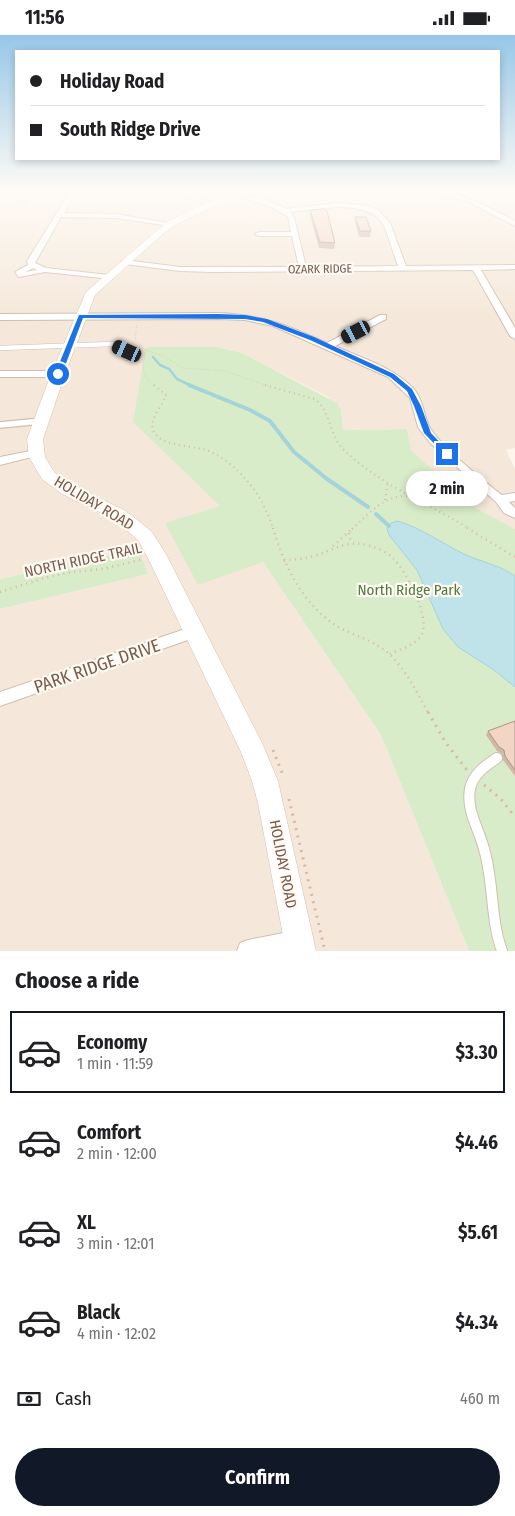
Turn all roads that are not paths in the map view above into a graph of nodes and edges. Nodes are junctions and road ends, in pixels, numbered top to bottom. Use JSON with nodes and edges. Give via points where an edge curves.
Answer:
{"nodes":[{"id":1,"x":49,"y":232,"type":"edge"},
{"id":2,"x":161,"y":232,"type":"edge"},
{"id":3,"x":389,"y":232,"type":"edge"},
{"id":4,"x":259,"y":234,"type":"dead end"},
{"id":5,"x":295,"y":234,"type":"joint"},
{"id":6,"x":126,"y":262,"type":"junction"},
{"id":7,"x":33,"y":265,"type":"junction"},
{"id":8,"x":515,"y":267,"type":"edge"},
{"id":9,"x":403,"y":268,"type":"junction"},
{"id":10,"x":476,"y":268,"type":"junction"},
{"id":11,"x":44,"y":269,"type":"junction"},
{"id":12,"x":303,"y":269,"type":"junction"},
{"id":13,"x":109,"y":277,"type":"junction"},
{"id":14,"x":81,"y":316,"type":"junction"},
{"id":15,"x":0,"y":317,"type":"edge"},
{"id":16,"x":383,"y":317,"type":"dead end"},
{"id":17,"x":515,"y":336,"type":"edge"},
{"id":18,"x":329,"y":346,"type":"junction"},
{"id":19,"x":70,"y":347,"type":"junction"},
{"id":20,"x":0,"y":348,"type":"edge"},
{"id":21,"x":126,"y":358,"type":"dead end"},
{"id":22,"x":0,"y":374,"type":"edge"},
{"id":23,"x":58,"y":374,"type":"junction"},
{"id":24,"x":41,"y":421,"type":"junction"},
{"id":25,"x":0,"y":425,"type":"edge"},
{"id":26,"x":35,"y":453,"type":"junction"},
{"id":27,"x":0,"y":461,"type":"edge"},
{"id":28,"x":515,"y":497,"type":"edge"},
{"id":29,"x":500,"y":499,"type":"junction"},
{"id":30,"x":515,"y":514,"type":"edge"},
{"id":31,"x":194,"y":632,"type":"junction"},
{"id":32,"x":0,"y":699,"type":"edge"},
{"id":33,"x":498,"y":758,"type":"dead end"},
{"id":34,"x":300,"y":946,"type":"edge"},
{"id":35,"x":248,"y":951,"type":"edge"},
{"id":36,"x":502,"y":951,"type":"edge"}],
"edges":[{"from":1,"to":7,"type":"street","via":[[31,261]]},
{"from":2,"to":6,"type":"street"},
{"from":3,"to":9,"type":"street"},
{"from":4,"to":5,"type":"street"},
{"from":5,"to":12,"type":"street"},
{"from":6,"to":12,"type":"street","name":"OZARK RIDGE","via":[[188,269]]},
{"from":6,"to":13,"type":"street"},
{"from":7,"to":11,"type":"street"},
{"from":7,"to":11,"type":"street","via":[[19,272],[28,275]]},
{"from":8,"to":10,"type":"street","name":"OZARK RIDGE"},
{"from":9,"to":10,"type":"street","name":"OZARK RIDGE"},
{"from":9,"to":12,"type":"street","name":"OZARK RIDGE"},
{"from":10,"to":17,"type":"street"},
{"from":11,"to":13,"type":"street"},
{"from":13,"to":14,"type":"street","via":[[90,294]]},
{"from":14,"to":15,"type":"street"},
{"from":14,"to":18,"type":"street","via":[[245,317],[276,324]]},
{"from":14,"to":19,"type":"street"},
{"from":16,"to":18,"type":"street"},
{"from":18,"to":29,"type":"street","via":[[399,380],[415,398],[424,427],[434,441]]},
{"from":19,"to":20,"type":"lane"},
{"from":19,"to":21,"type":"lane","via":[[113,345],[127,351]]},
{"from":19,"to":23,"type":"street"},
{"from":22,"to":23,"type":"street"},
{"from":23,"to":24,"type":"street"},
{"from":24,"to":25,"type":"lane"},
{"from":24,"to":26,"type":"street"},
{"from":26,"to":27,"type":"street"},
{"from":26,"to":31,"type":"street","name":"HOLIDAY ROAD","via":[[56,482],[129,521],[145,536]]},
{"from":28,"to":29,"type":"street"},
{"from":29,"to":30,"type":"street"},
{"from":31,"to":32,"type":"street","name":"PARK RIDGE DRIVE"},
{"from":31,"to":34,"type":"street","name":"HOLIDAY ROAD","via":[[265,781]]},
{"from":33,"to":36,"type":"lane","via":[[474,776],[470,806],[489,871],[492,922]]},
{"from":34,"to":35,"type":"street"}]}
